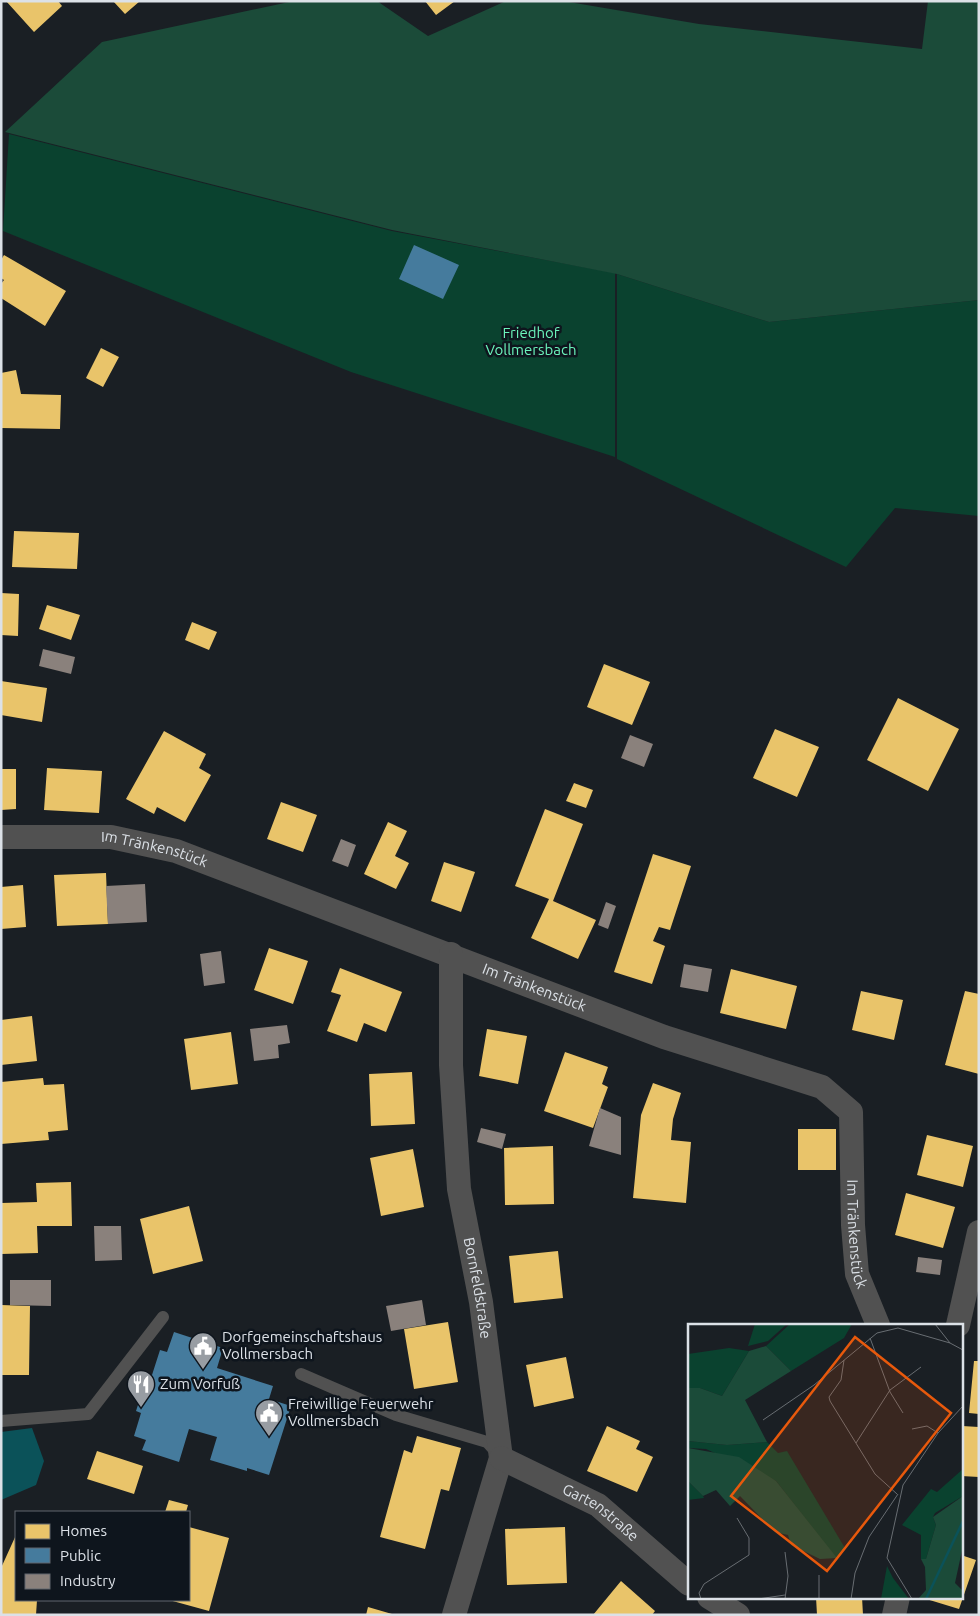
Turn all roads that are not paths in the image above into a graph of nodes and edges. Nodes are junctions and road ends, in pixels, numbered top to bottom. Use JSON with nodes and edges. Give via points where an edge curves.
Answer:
{"nodes":[{"id":1,"x":1,"y":837,"type":"edge"},
{"id":2,"x":451,"y":954,"type":"junction"},
{"id":3,"x":979,"y":1232,"type":"edge"},
{"id":4,"x":163,"y":1317,"type":"dead end"},
{"id":5,"x":878,"y":1324,"type":"edge"},
{"id":6,"x":958,"y":1324,"type":"edge"},
{"id":7,"x":301,"y":1374,"type":"dead end"},
{"id":8,"x":1,"y":1421,"type":"edge"},
{"id":9,"x":501,"y":1458,"type":"junction"},
{"id":10,"x":688,"y":1583,"type":"edge"},
{"id":11,"x":712,"y":1598,"type":"edge"},
{"id":12,"x":898,"y":1598,"type":"edge"},
{"id":13,"x":454,"y":1615,"type":"edge"},
{"id":14,"x":738,"y":1615,"type":"edge"},
{"id":15,"x":894,"y":1615,"type":"edge"}],
"edges":[{"from":1,"to":2,"type":"street","name":"Im Tränkenstück","via":[[111,837],[176,851]]},
{"from":2,"to":5,"type":"street","name":"Im Tränkenstück","via":[[664,1037],[822,1087],[850,1112],[852,1225],[857,1274]]},
{"from":2,"to":9,"type":"street","name":"Bornfeldstraße","via":[[451,1065],[459,1189],[481,1302]]},
{"from":3,"to":6,"type":"street"},
{"from":4,"to":8,"type":"lane","via":[[88,1414]]},
{"from":7,"to":9,"type":"lane","via":[[396,1415],[487,1442]]},
{"from":9,"to":10,"type":"street","name":"Gartenstraße","via":[[598,1505]]},
{"from":9,"to":13,"type":"street","name":"Bornfeldstraße"},
{"from":11,"to":14,"type":"street"},
{"from":12,"to":15,"type":"street"}]}
